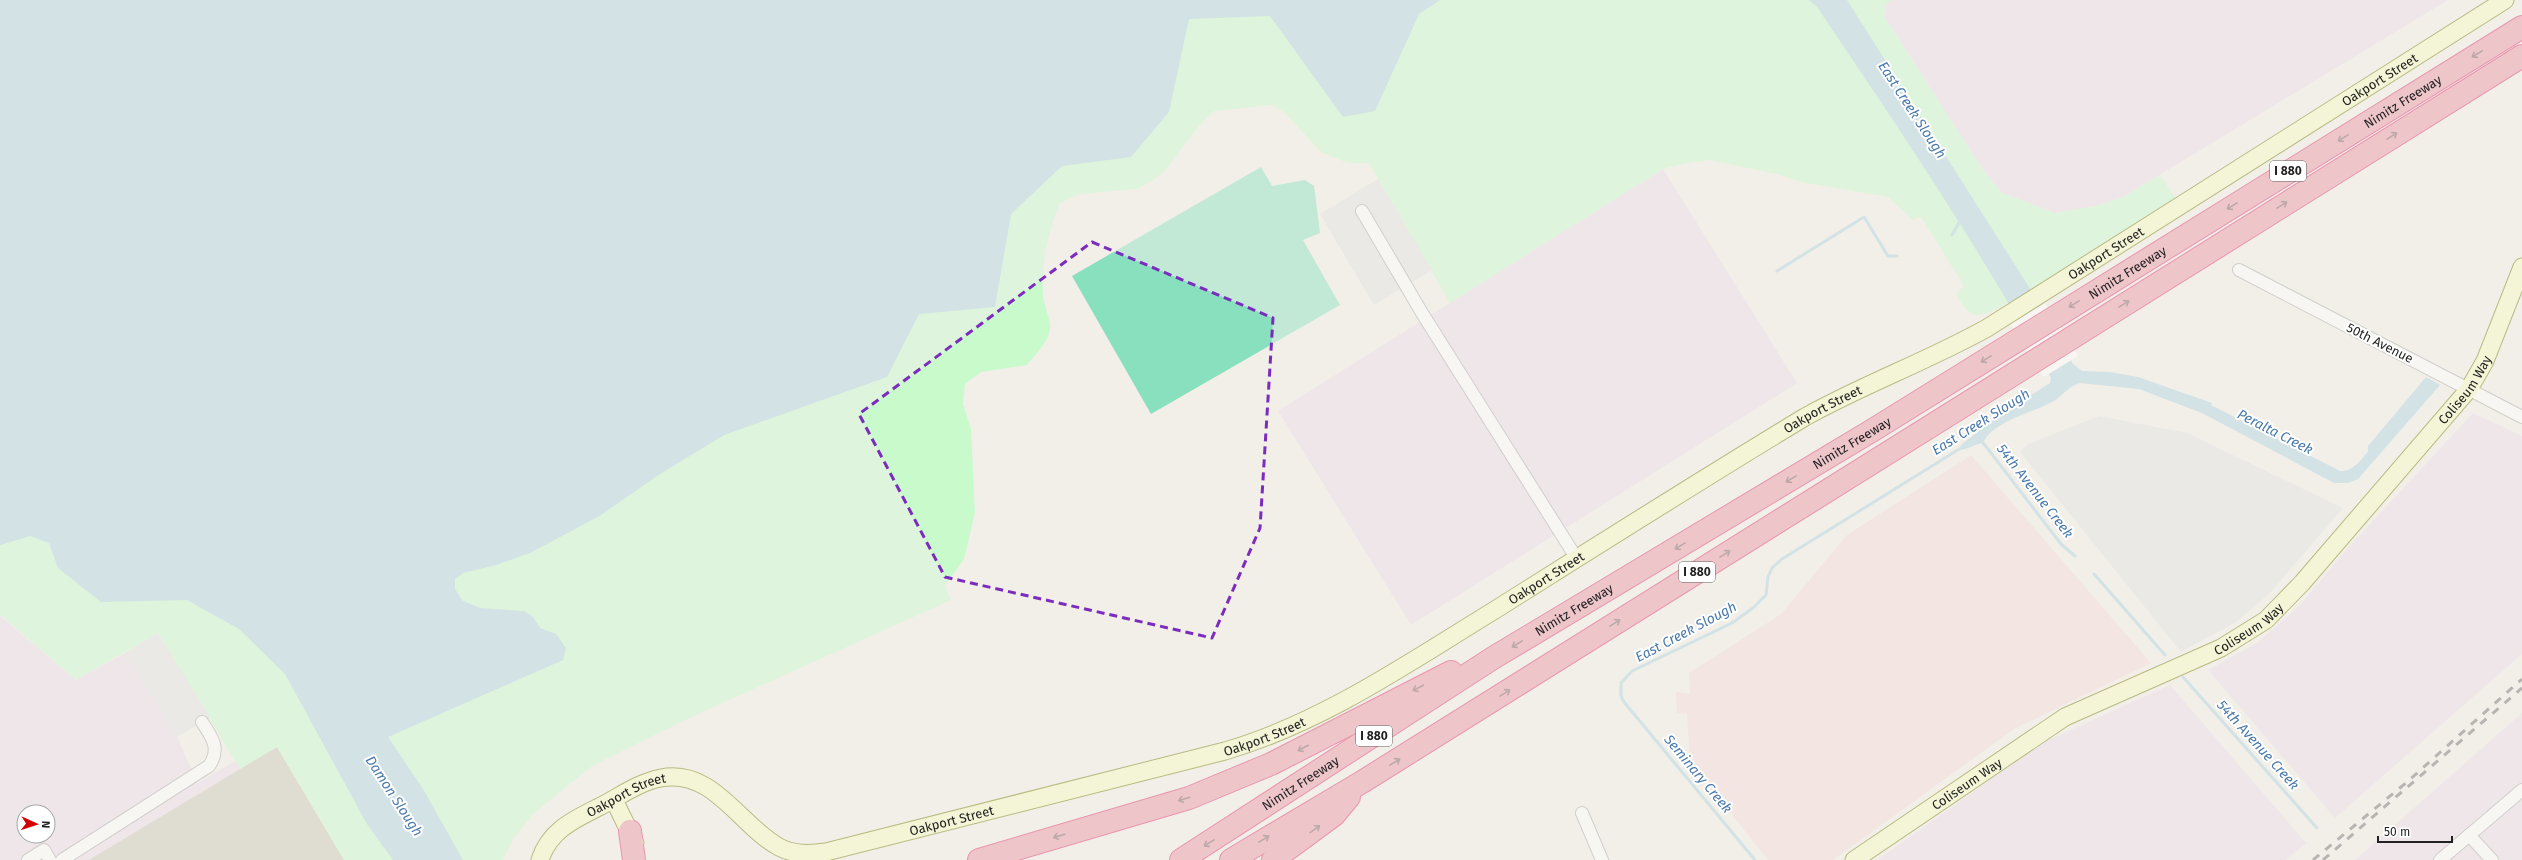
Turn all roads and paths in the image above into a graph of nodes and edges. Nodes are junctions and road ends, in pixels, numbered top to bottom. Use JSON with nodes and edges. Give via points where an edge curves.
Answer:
{"nodes":[{"id":1,"x":2505,"y":0,"type":"edge"},
{"id":2,"x":2522,"y":20,"type":"edge"},
{"id":3,"x":2522,"y":27,"type":"edge"},
{"id":4,"x":2502,"y":38,"type":"junction"},
{"id":5,"x":2522,"y":56,"type":"edge"},
{"id":6,"x":2522,"y":69,"type":"edge"},
{"id":7,"x":2480,"y":81,"type":"junction"},
{"id":8,"x":1362,"y":211,"type":"dead end"},
{"id":9,"x":2522,"y":267,"type":"edge"},
{"id":10,"x":2239,"y":270,"type":"dead end"},
{"id":11,"x":2469,"y":389,"type":"junction"},
{"id":12,"x":2522,"y":417,"type":"edge"},
{"id":13,"x":1577,"y":558,"type":"junction"},
{"id":14,"x":1493,"y":658,"type":"junction"},
{"id":15,"x":202,"y":722,"type":"dead end"},
{"id":16,"x":1362,"y":782,"type":"junction"},
{"id":17,"x":2522,"y":790,"type":"edge"},
{"id":18,"x":614,"y":800,"type":"junction"},
{"id":19,"x":1582,"y":813,"type":"dead end"},
{"id":20,"x":630,"y":831,"type":"junction"},
{"id":21,"x":2470,"y":835,"type":"junction"},
{"id":22,"x":47,"y":855,"type":"edge"},
{"id":23,"x":28,"y":860,"type":"edge"},
{"id":24,"x":62,"y":860,"type":"edge"},
{"id":25,"x":540,"y":860,"type":"edge"},
{"id":26,"x":634,"y":860,"type":"edge"},
{"id":27,"x":644,"y":860,"type":"edge"},
{"id":28,"x":978,"y":860,"type":"edge"},
{"id":29,"x":1181,"y":860,"type":"edge"},
{"id":30,"x":1231,"y":860,"type":"edge"},
{"id":31,"x":1273,"y":860,"type":"edge"},
{"id":32,"x":1602,"y":860,"type":"edge"},
{"id":33,"x":1854,"y":860,"type":"edge"},
{"id":34,"x":2440,"y":860,"type":"edge"},
{"id":35,"x":2492,"y":860,"type":"edge"}],
"edges":[{"from":1,"to":13,"type":"main road","name":"Oakport Street","via":[[2005,317],[1953,347],[1839,398],[1805,417]]},
{"from":2,"to":4,"type":"highway"},
{"from":3,"to":4,"type":"highway","name":"Nimitz Freeway","number":"I 880"},
{"from":4,"to":14,"type":"highway","name":"Nimitz Freeway","number":"I 880","one_way":true,"via":[[2019,339]]},
{"from":5,"to":7,"type":"highway","name":"Nimitz Freeway","number":"I 880"},
{"from":6,"to":7,"type":"highway"},
{"from":16,"to":7,"type":"highway","name":"Nimitz Freeway","number":"I 880","one_way":true},
{"from":8,"to":13,"type":"street","via":[[1433,331]]},
{"from":9,"to":11,"type":"main road","name":"Coliseum Way","via":[[2485,360]]},
{"from":10,"to":11,"type":"street","name":"50th Avenue"},
{"from":11,"to":12,"type":"street","name":"50th Avenue"},
{"from":11,"to":33,"type":"main road","name":"Coliseum Way","via":[[2302,583],[2266,620],[2221,648],[2065,717]]},
{"from":13,"to":18,"type":"main road","name":"Oakport Street","via":[[1370,686],[1272,736],[1224,751],[834,850],[811,854],[795,853],[780,848],[766,839],[717,794],[689,778],[660,778]]},
{"from":14,"to":28,"type":"highway","one_way":true,"via":[[1443,675],[1271,764],[1189,798]]},
{"from":14,"to":29,"type":"highway","name":"Nimitz Freeway","number":"I 880","one_way":true},
{"from":15,"to":24,"type":"street","via":[[214,740],[216,751],[209,766]]},
{"from":30,"to":16,"type":"highway","name":"Nimitz Freeway","number":"I 880","one_way":true},
{"from":31,"to":16,"type":"highway","one_way":true,"via":[[1334,816]]},
{"from":17,"to":21,"type":"street"},
{"from":18,"to":20,"type":"main road"},
{"from":18,"to":25,"type":"main road","name":"Oakport Street","via":[[559,830],[547,842]]},
{"from":19,"to":32,"type":"street"},
{"from":20,"to":26,"type":"highway"},
{"from":20,"to":27,"type":"main road"},
{"from":21,"to":34,"type":"street"},
{"from":21,"to":35,"type":"street"},
{"from":22,"to":23,"type":"street"}]}
